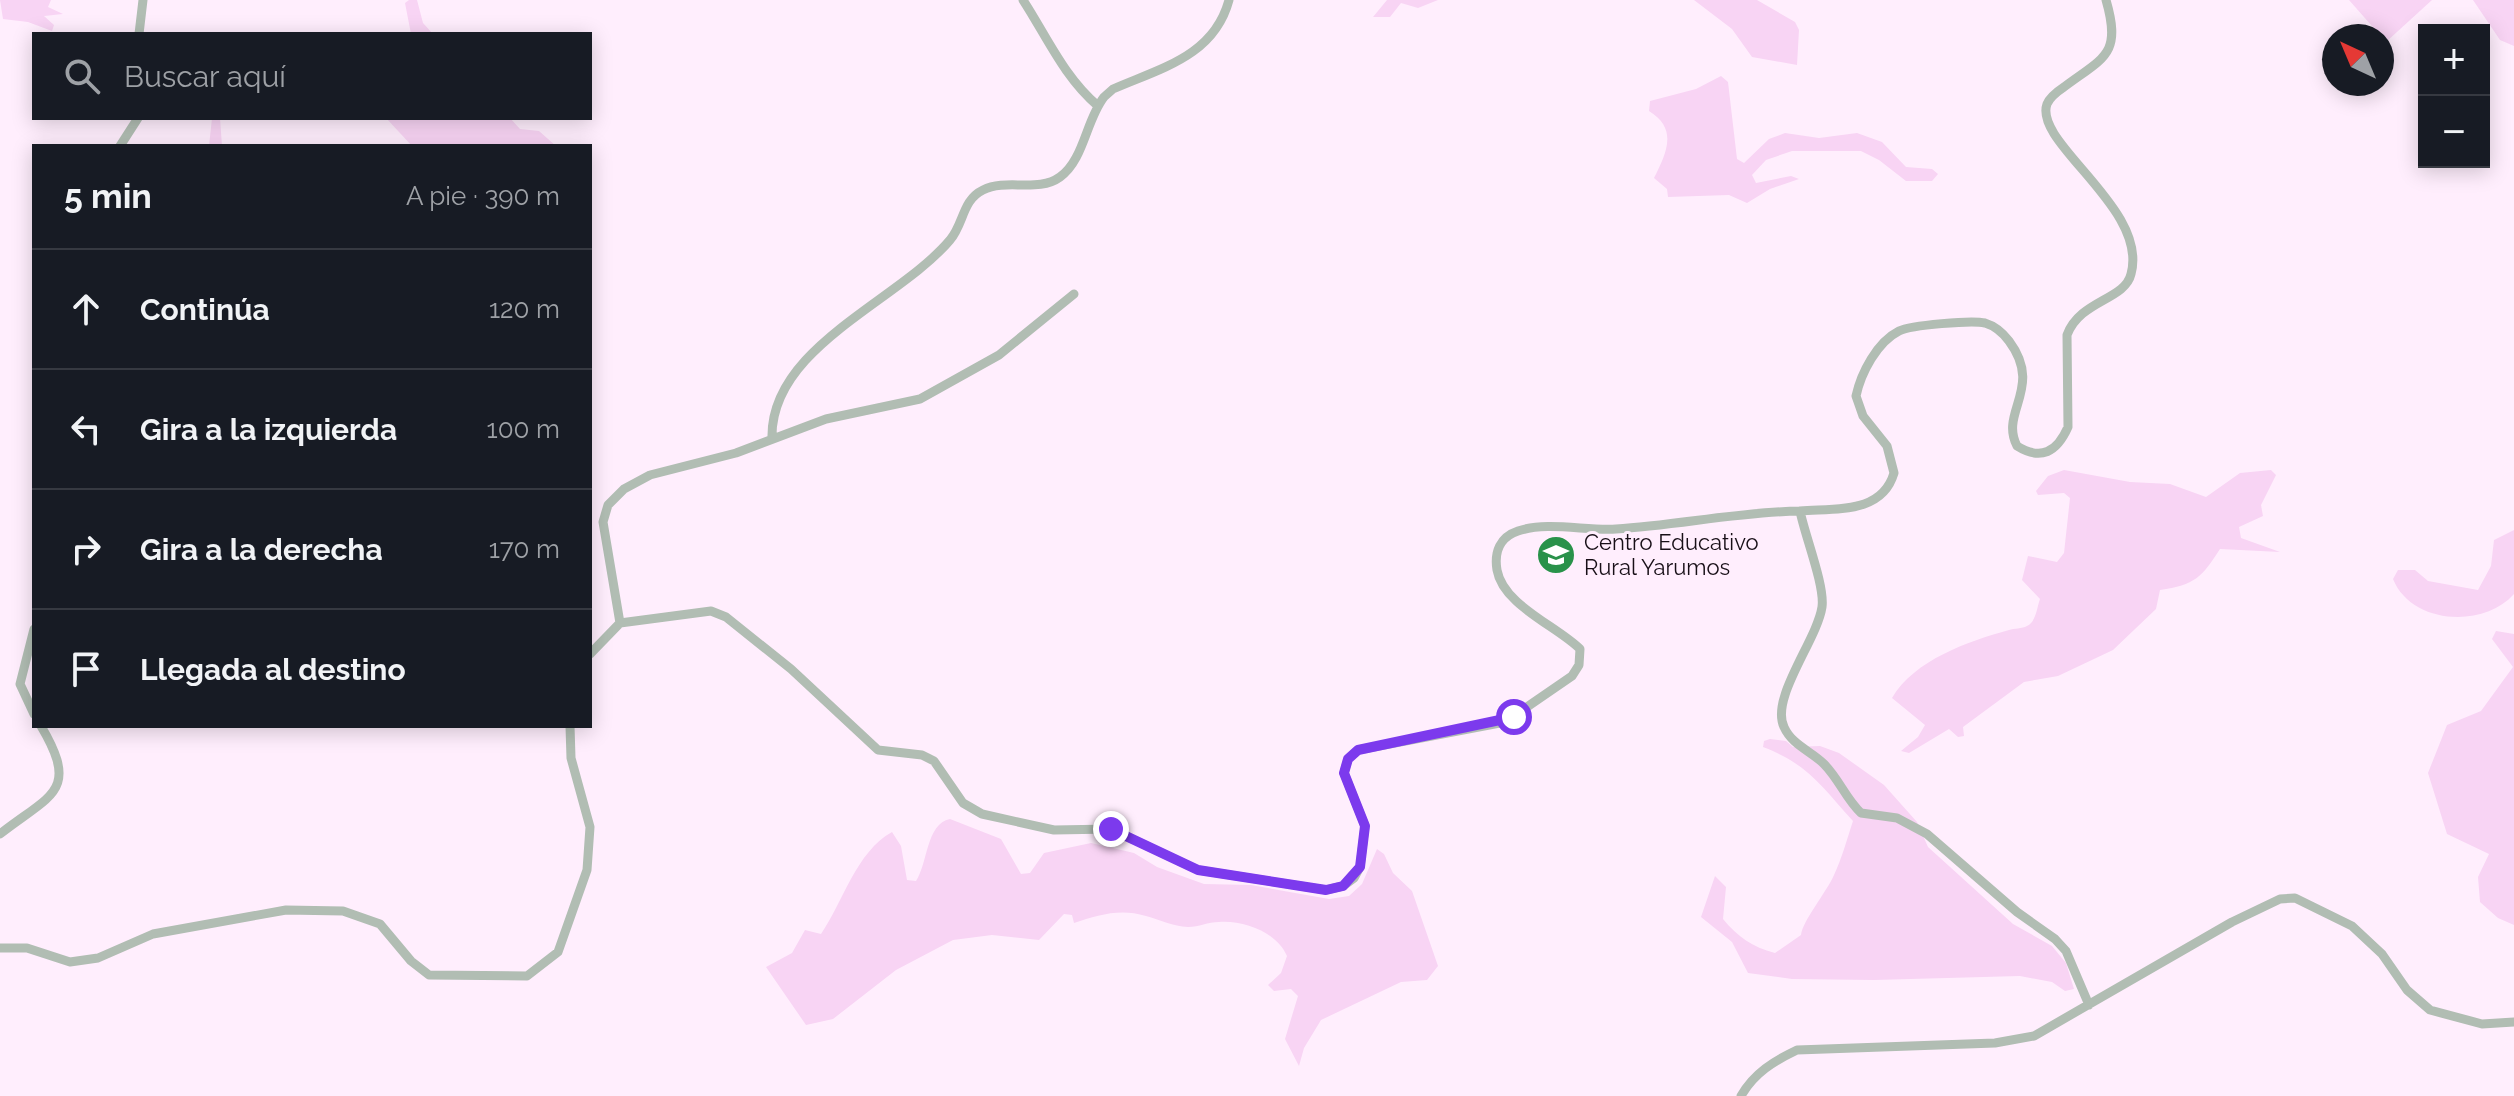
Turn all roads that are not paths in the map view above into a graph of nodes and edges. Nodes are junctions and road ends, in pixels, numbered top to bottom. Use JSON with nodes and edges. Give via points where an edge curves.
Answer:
{"nodes":[{"id":1,"x":143,"y":0,"type":"edge"},
{"id":2,"x":1023,"y":0,"type":"edge"},
{"id":3,"x":1229,"y":0,"type":"edge"},
{"id":4,"x":2106,"y":0,"type":"edge"},
{"id":5,"x":139,"y":32,"type":"edge"},
{"id":6,"x":1098,"y":106,"type":"junction"},
{"id":7,"x":137,"y":120,"type":"edge"},
{"id":8,"x":121,"y":144,"type":"edge"},
{"id":9,"x":1074,"y":294,"type":"dead end"},
{"id":10,"x":772,"y":438,"type":"junction"},
{"id":11,"x":1800,"y":511,"type":"junction"},
{"id":12,"x":620,"y":623,"type":"junction"},
{"id":13,"x":32,"y":637,"type":"edge"},
{"id":14,"x":592,"y":652,"type":"edge"},
{"id":15,"x":32,"y":710,"type":"edge"},
{"id":16,"x":42,"y":728,"type":"edge"},
{"id":17,"x":570,"y":728,"type":"edge"},
{"id":18,"x":0,"y":834,"type":"edge"},
{"id":19,"x":0,"y":948,"type":"edge"},
{"id":20,"x":2089,"y":1005,"type":"junction"},
{"id":21,"x":2514,"y":1022,"type":"edge"},
{"id":22,"x":1741,"y":1096,"type":"edge"}],
"edges":[{"from":1,"to":5,"type":"street"},
{"from":2,"to":6,"type":"street","via":[[1062,66]]},
{"from":3,"to":6,"type":"street","via":[[1220,26],[1204,46],[1113,89]]},
{"from":4,"to":11,"type":"street","via":[[2113,25],[2107,55],[2054,94],[2047,118],[2069,157],[2112,203],[2133,265],[2124,287],[2077,314],[2071,324],[2068,427],[2063,438],[2047,454],[2034,455],[2017,446],[2012,428],[2025,382],[2023,366],[1997,328],[1974,322],[1901,329],[1880,346],[1856,396],[1863,416],[1887,446],[1894,473],[1891,485],[1869,505]]},
{"from":6,"to":10,"type":"street","via":[[1060,177],[1042,184],[997,185],[977,194],[950,240],[829,337],[780,395],[772,416]]},
{"from":7,"to":8,"type":"street"},
{"from":9,"to":10,"type":"street","via":[[999,355],[933,393]]},
{"from":10,"to":12,"type":"street","via":[[641,479],[611,500],[603,529]]},
{"from":11,"to":12,"type":"street","via":[[1616,529],[1519,531],[1502,540],[1497,574],[1531,614],[1580,649],[1579,665],[1560,687],[1505,722],[1358,750],[1344,773],[1365,826],[1360,867],[1354,878],[1326,890],[1198,870],[1111,829],[1054,830],[982,814],[963,803],[934,761],[878,750],[726,617],[697,610]]},
{"from":11,"to":20,"type":"street","via":[[1823,604],[1807,653],[1783,697],[1784,727],[1824,764],[1861,813],[1897,818],[1927,834],[2055,939],[2066,951]]},
{"from":12,"to":14,"type":"street"},
{"from":13,"to":15,"type":"street","via":[[20,684]]},
{"from":16,"to":18,"type":"street","via":[[61,765],[62,779]]},
{"from":17,"to":19,"type":"street","via":[[571,758],[590,827],[587,870],[558,952],[527,976],[429,975],[380,924],[343,911],[286,910],[153,934],[98,958],[70,962],[27,948]]},
{"from":20,"to":21,"type":"street","via":[[2232,922],[2280,899],[2295,898],[2352,926],[2430,1010],[2482,1024]]},
{"from":20,"to":22,"type":"street","via":[[2013,1042],[1797,1050],[1774,1061]]}]}
